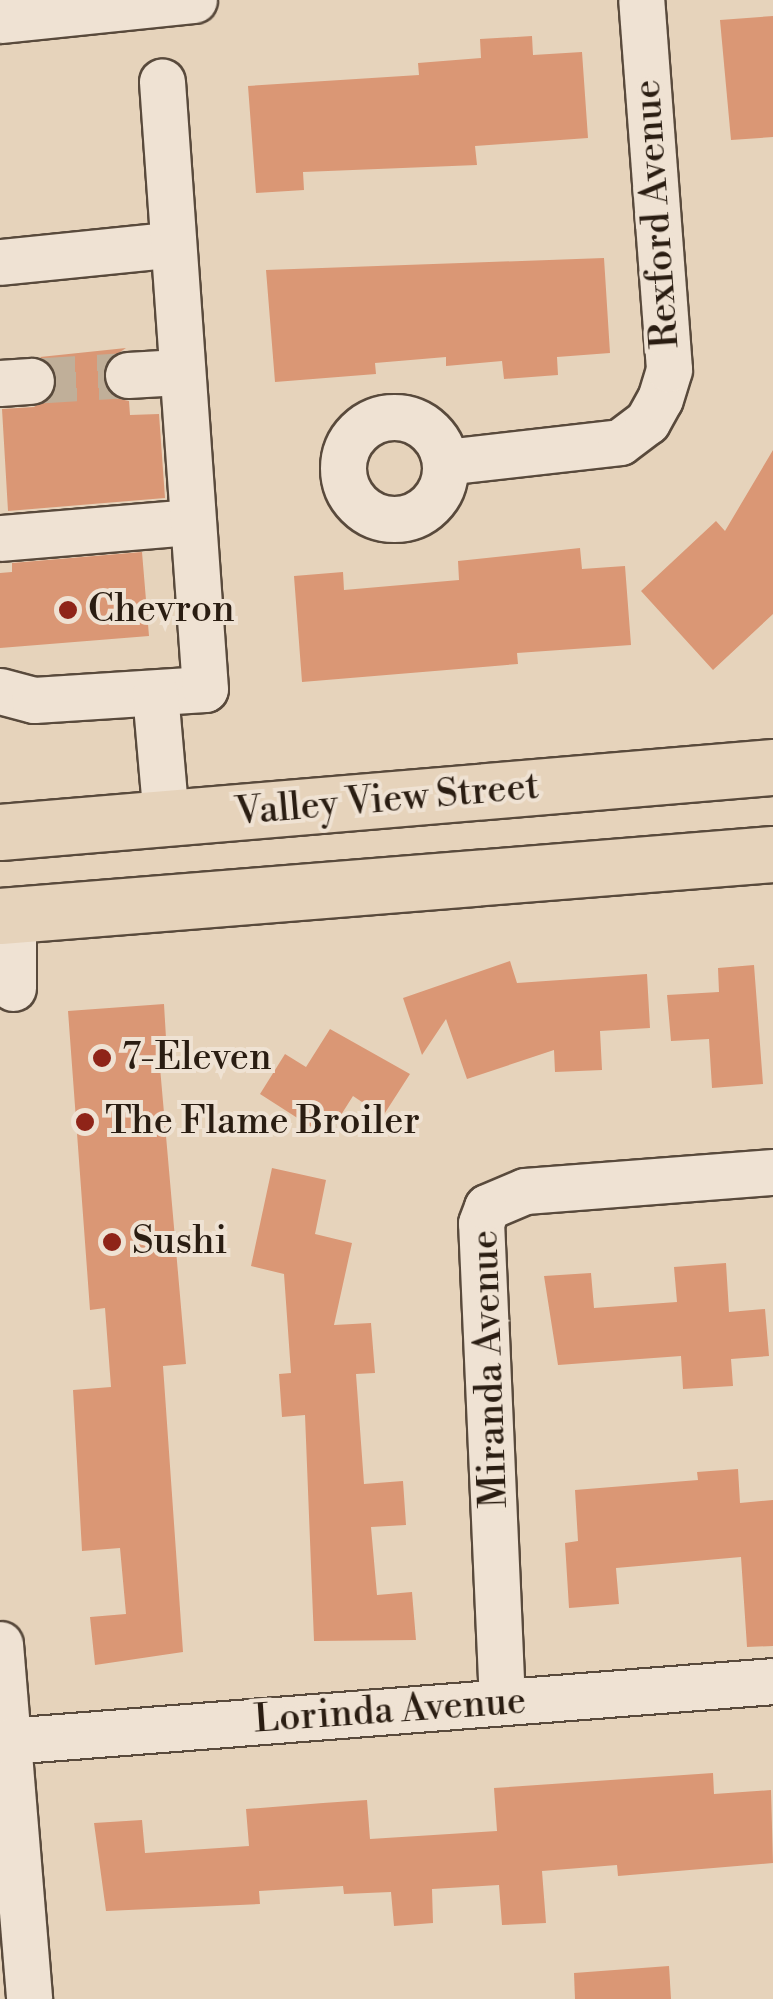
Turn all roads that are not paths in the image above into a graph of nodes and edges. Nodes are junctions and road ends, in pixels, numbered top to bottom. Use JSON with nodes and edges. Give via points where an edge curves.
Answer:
{"nodes":[{"id":1,"x":194,"y":0,"type":"edge"},
{"id":2,"x":640,"y":0,"type":"edge"},
{"id":3,"x":0,"y":20,"type":"edge"},
{"id":4,"x":162,"y":82,"type":"dead end"},
{"id":5,"x":168,"y":245,"type":"junction"},
{"id":6,"x":0,"y":262,"type":"edge"},
{"id":7,"x":178,"y":372,"type":"junction"},
{"id":8,"x":128,"y":374,"type":"tunnel mouth"},
{"id":9,"x":446,"y":462,"type":"dead end"},
{"id":10,"x":190,"y":522,"type":"junction"},
{"id":11,"x":0,"y":538,"type":"edge"},
{"id":12,"x":0,"y":691,"type":"edge"},
{"id":13,"x":155,"y":692,"type":"junction"},
{"id":14,"x":773,"y":767,"type":"edge"},
{"id":15,"x":166,"y":819,"type":"junction"},
{"id":16,"x":0,"y":832,"type":"edge"},
{"id":17,"x":773,"y":854,"type":"edge"},
{"id":18,"x":6,"y":916,"type":"edge"},
{"id":19,"x":14,"y":988,"type":"dead end"},
{"id":20,"x":773,"y":1172,"type":"edge"},
{"id":21,"x":0,"y":1644,"type":"edge"},
{"id":22,"x":773,"y":1682,"type":"edge"},
{"id":23,"x":502,"y":1702,"type":"junction"},
{"id":24,"x":8,"y":1741,"type":"junction"},
{"id":25,"x":29,"y":1999,"type":"edge"}],
"edges":[{"from":1,"to":3,"type":"street"},
{"from":2,"to":9,"type":"street","name":"Rexford Avenue","via":[[669,370],[647,422],[620,442]]},
{"from":4,"to":5,"type":"street"},
{"from":5,"to":6,"type":"street"},
{"from":5,"to":7,"type":"street"},
{"from":7,"to":8,"type":"street"},
{"from":7,"to":10,"type":"street"},
{"from":10,"to":11,"type":"street"},
{"from":10,"to":13,"type":"street","via":[[205,688]]},
{"from":12,"to":13,"type":"street","via":[[34,700]]},
{"from":13,"to":15,"type":"street"},
{"from":14,"to":15,"type":"main road","name":"Valley View Street"},
{"from":15,"to":16,"type":"main road","name":"Valley View Street"},
{"from":17,"to":18,"type":"main road"},
{"from":18,"to":19,"type":"street"},
{"from":20,"to":23,"type":"street","name":"Miranda Avenue","via":[[524,1191],[487,1207],[480,1223]]},
{"from":21,"to":24,"type":"street"},
{"from":22,"to":23,"type":"street","name":"Lorinda Avenue"},
{"from":23,"to":24,"type":"street","name":"Lorinda Avenue"},
{"from":24,"to":25,"type":"street"}]}
